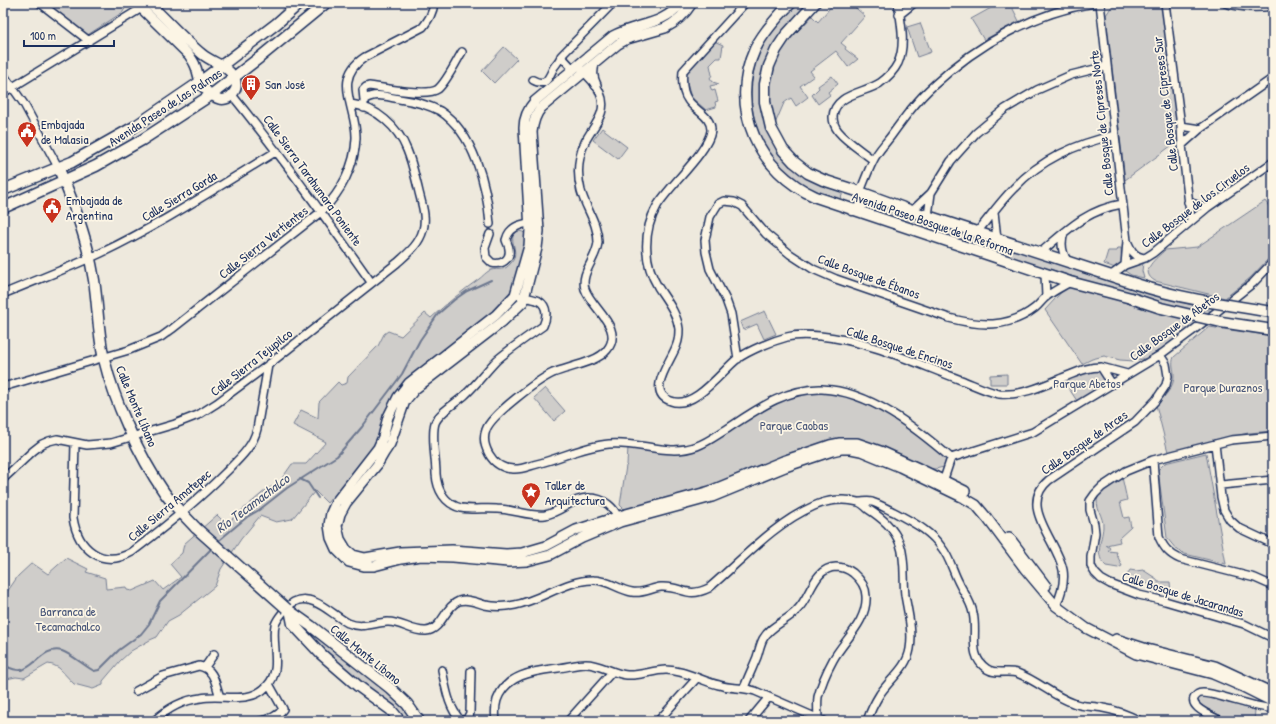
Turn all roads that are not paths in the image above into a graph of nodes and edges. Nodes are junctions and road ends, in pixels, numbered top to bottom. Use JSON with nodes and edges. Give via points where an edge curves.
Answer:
{"nodes":[{"id":1,"x":40,"y":3,"type":"edge"},
{"id":2,"x":300,"y":3,"type":"edge"},
{"id":3,"x":326,"y":3,"type":"edge"},
{"id":4,"x":434,"y":3,"type":"edge"},
{"id":5,"x":681,"y":3,"type":"edge"},
{"id":6,"x":692,"y":3,"type":"edge"},
{"id":7,"x":745,"y":3,"type":"edge"},
{"id":8,"x":790,"y":3,"type":"edge"},
{"id":9,"x":815,"y":3,"type":"edge"},
{"id":10,"x":898,"y":3,"type":"edge"},
{"id":11,"x":914,"y":3,"type":"edge"},
{"id":12,"x":1062,"y":3,"type":"edge"},
{"id":13,"x":1095,"y":3,"type":"edge"},
{"id":14,"x":1100,"y":3,"type":"edge"},
{"id":15,"x":1165,"y":3,"type":"edge"},
{"id":16,"x":1225,"y":3,"type":"edge"},
{"id":17,"x":145,"y":4,"type":"edge"},
{"id":18,"x":1078,"y":4,"type":"edge"},
{"id":19,"x":611,"y":5,"type":"dead end"},
{"id":20,"x":1069,"y":6,"type":"edge"},
{"id":21,"x":1273,"y":6,"type":"edge"},
{"id":22,"x":1059,"y":12,"type":"junction"},
{"id":23,"x":900,"y":15,"type":"junction"},
{"id":24,"x":89,"y":41,"type":"junction"},
{"id":25,"x":462,"y":52,"type":"dead end"},
{"id":26,"x":562,"y":56,"type":"junction"},
{"id":27,"x":594,"y":64,"type":"junction"},
{"id":28,"x":223,"y":66,"type":"junction"},
{"id":29,"x":1107,"y":66,"type":"junction"},
{"id":30,"x":578,"y":69,"type":"junction"},
{"id":31,"x":3,"y":74,"type":"edge"},
{"id":32,"x":234,"y":78,"type":"junction"},
{"id":33,"x":1273,"y":78,"type":"edge"},
{"id":34,"x":534,"y":80,"type":"dead end"},
{"id":35,"x":574,"y":80,"type":"junction"},
{"id":36,"x":200,"y":82,"type":"junction"},
{"id":37,"x":596,"y":85,"type":"junction"},
{"id":38,"x":12,"y":87,"type":"junction"},
{"id":39,"x":3,"y":93,"type":"edge"},
{"id":40,"x":211,"y":95,"type":"junction"},
{"id":41,"x":232,"y":95,"type":"junction"},
{"id":42,"x":351,"y":104,"type":"junction"},
{"id":43,"x":364,"y":104,"type":"junction"},
{"id":44,"x":1181,"y":126,"type":"junction"},
{"id":45,"x":1200,"y":129,"type":"junction"},
{"id":46,"x":1115,"y":135,"type":"junction"},
{"id":47,"x":1182,"y":146,"type":"junction"},
{"id":48,"x":277,"y":151,"type":"junction"},
{"id":49,"x":873,"y":160,"type":"junction"},
{"id":50,"x":1273,"y":162,"type":"edge"},
{"id":51,"x":58,"y":168,"type":"junction"},
{"id":52,"x":530,"y":171,"type":"junction"},
{"id":53,"x":64,"y":181,"type":"junction"},
{"id":54,"x":3,"y":190,"type":"edge"},
{"id":55,"x":857,"y":191,"type":"junction"},
{"id":56,"x":931,"y":193,"type":"junction"},
{"id":57,"x":1188,"y":202,"type":"junction"},
{"id":58,"x":1122,"y":204,"type":"junction"},
{"id":59,"x":3,"y":208,"type":"edge"},
{"id":60,"x":1207,"y":208,"type":"junction"},
{"id":61,"x":850,"y":209,"type":"junction"},
{"id":62,"x":322,"y":211,"type":"junction"},
{"id":63,"x":912,"y":211,"type":"junction"},
{"id":64,"x":994,"y":212,"type":"junction"},
{"id":65,"x":928,"y":216,"type":"junction"},
{"id":66,"x":1191,"y":221,"type":"junction"},
{"id":67,"x":530,"y":223,"type":"junction"},
{"id":68,"x":490,"y":224,"type":"dead end"},
{"id":69,"x":977,"y":232,"type":"junction"},
{"id":70,"x":1064,"y":233,"type":"junction"},
{"id":71,"x":490,"y":234,"type":"dead end"},
{"id":72,"x":996,"y":239,"type":"junction"},
{"id":73,"x":1127,"y":241,"type":"junction"},
{"id":74,"x":1040,"y":253,"type":"junction"},
{"id":75,"x":90,"y":258,"type":"junction"},
{"id":76,"x":1145,"y":258,"type":"junction"},
{"id":77,"x":1068,"y":262,"type":"junction"},
{"id":78,"x":1273,"y":262,"type":"edge"},
{"id":79,"x":1125,"y":265,"type":"junction"},
{"id":80,"x":1045,"y":274,"type":"junction"},
{"id":81,"x":1110,"y":276,"type":"junction"},
{"id":82,"x":371,"y":282,"type":"junction"},
{"id":83,"x":1070,"y":282,"type":"junction"},
{"id":84,"x":3,"y":294,"type":"edge"},
{"id":85,"x":520,"y":296,"type":"junction"},
{"id":86,"x":1046,"y":296,"type":"junction"},
{"id":87,"x":1273,"y":312,"type":"edge"},
{"id":88,"x":1273,"y":330,"type":"edge"},
{"id":89,"x":1160,"y":355,"type":"junction"},
{"id":90,"x":103,"y":357,"type":"junction"},
{"id":91,"x":738,"y":359,"type":"junction"},
{"id":92,"x":268,"y":365,"type":"junction"},
{"id":93,"x":1101,"y":367,"type":"junction"},
{"id":94,"x":1127,"y":374,"type":"junction"},
{"id":95,"x":1112,"y":384,"type":"junction"},
{"id":96,"x":3,"y":387,"type":"edge"},
{"id":97,"x":388,"y":416,"type":"junction"},
{"id":98,"x":398,"y":420,"type":"junction"},
{"id":99,"x":1273,"y":436,"type":"edge"},
{"id":100,"x":133,"y":437,"type":"junction"},
{"id":101,"x":75,"y":443,"type":"junction"},
{"id":102,"x":1215,"y":444,"type":"junction"},
{"id":103,"x":951,"y":458,"type":"junction"},
{"id":104,"x":1153,"y":460,"type":"junction"},
{"id":105,"x":3,"y":479,"type":"edge"},
{"id":106,"x":1273,"y":480,"type":"edge"},
{"id":107,"x":942,"y":484,"type":"junction"},
{"id":108,"x":1221,"y":485,"type":"junction"},
{"id":109,"x":860,"y":502,"type":"junction"},
{"id":110,"x":182,"y":513,"type":"junction"},
{"id":111,"x":619,"y":519,"type":"junction"},
{"id":112,"x":1273,"y":544,"type":"edge"},
{"id":113,"x":374,"y":562,"type":"junction"},
{"id":114,"x":1273,"y":586,"type":"edge"},
{"id":115,"x":1058,"y":604,"type":"junction"},
{"id":116,"x":289,"y":611,"type":"junction"},
{"id":117,"x":1273,"y":638,"type":"edge"},
{"id":118,"x":214,"y":654,"type":"dead end"},
{"id":119,"x":205,"y":667,"type":"junction"},
{"id":120,"x":442,"y":670,"type":"dead end"},
{"id":121,"x":471,"y":671,"type":"dead end"},
{"id":122,"x":612,"y":672,"type":"junction"},
{"id":123,"x":697,"y":678,"type":"junction"},
{"id":124,"x":269,"y":684,"type":"junction"},
{"id":125,"x":744,"y":688,"type":"junction"},
{"id":126,"x":136,"y":691,"type":"dead end"},
{"id":127,"x":1273,"y":693,"type":"edge"},
{"id":128,"x":220,"y":697,"type":"junction"},
{"id":129,"x":769,"y":697,"type":"junction"},
{"id":130,"x":1273,"y":702,"type":"edge"},
{"id":131,"x":1273,"y":708,"type":"edge"},
{"id":132,"x":820,"y":720,"type":"edge"},
{"id":133,"x":154,"y":721,"type":"edge"},
{"id":134,"x":261,"y":721,"type":"edge"},
{"id":135,"x":400,"y":721,"type":"edge"},
{"id":136,"x":419,"y":721,"type":"edge"},
{"id":137,"x":461,"y":721,"type":"edge"},
{"id":138,"x":466,"y":721,"type":"edge"},
{"id":139,"x":496,"y":721,"type":"edge"},
{"id":140,"x":568,"y":721,"type":"edge"},
{"id":141,"x":658,"y":721,"type":"edge"},
{"id":142,"x":749,"y":721,"type":"edge"},
{"id":143,"x":867,"y":721,"type":"edge"},
{"id":144,"x":1140,"y":721,"type":"edge"},
{"id":145,"x":1221,"y":721,"type":"edge"}],
"edges":[{"from":1,"to":24,"type":"street"},
{"from":2,"to":28,"type":"main road","name":"Avenida Paseo de las Palmas"},
{"from":3,"to":32,"type":"main road","name":"Avenida Paseo de las Palmas"},
{"from":4,"to":42,"type":"street","name":"Calle Sierra Vertientes","via":[[430,19],[423,27],[356,63],[347,82]]},
{"from":5,"to":30,"type":"street","via":[[661,20],[624,30],[613,36]]},
{"from":6,"to":27,"type":"street","via":[[681,18],[670,26],[623,41]]},
{"from":7,"to":91,"type":"street","name":"Calle Bosque de Encinos","via":[[683,71],[682,81],[686,96],[708,119],[710,133],[700,152],[658,205],[650,221],[647,238],[651,274],[678,323],[677,345],[661,378],[660,387],[664,396],[679,403],[688,400],[700,393]]},
{"from":8,"to":61,"type":"main road","name":"Avenida Paseo Bosque de la Reforma","via":[[766,31],[755,50],[748,71],[746,103],[750,125],[762,153],[782,176],[807,193]]},
{"from":9,"to":55,"type":"main road","name":"Avenida Paseo Bosque de la Reforma","via":[[783,38],[772,58],[765,84],[766,111],[770,128],[778,143],[794,162],[823,180]]},
{"from":10,"to":23,"type":"street"},
{"from":11,"to":23,"type":"street"},
{"from":12,"to":22,"type":"street"},
{"from":13,"to":18,"type":"street"},
{"from":14,"to":29,"type":"street","name":"Calle Bosque de Cipreses Norte"},
{"from":15,"to":44,"type":"street","name":"Calle Bosque de Cipreses Sur"},
{"from":16,"to":21,"type":"street","via":[[1248,8]]},
{"from":17,"to":24,"type":"street"},
{"from":17,"to":28,"type":"street","via":[[203,54]]},
{"from":17,"to":36,"type":"street","via":[[189,55],[195,64]]},
{"from":18,"to":20,"type":"street"},
{"from":19,"to":26,"type":"street"},
{"from":20,"to":22,"type":"street"},
{"from":22,"to":49,"type":"street","via":[[998,38],[964,60],[933,85],[906,114]]},
{"from":23,"to":49,"type":"street","via":[[902,47],[895,68],[878,84],[849,96],[837,106],[833,114],[834,125],[838,131]]},
{"from":24,"to":38,"type":"street"},
{"from":25,"to":43,"type":"street","via":[[435,90],[424,93],[369,86],[363,90]]},
{"from":26,"to":30,"type":"street"},
{"from":26,"to":34,"type":"street","via":[[547,80],[542,83]]},
{"from":27,"to":30,"type":"street"},
{"from":27,"to":37,"type":"street","via":[[592,71]]},
{"from":28,"to":32,"type":"street"},
{"from":28,"to":36,"type":"main road","name":"Avenida Paseo de las Palmas"},
{"from":29,"to":46,"type":"street","name":"Calle Bosque de Cipreses Norte"},
{"from":29,"to":56,"type":"street","via":[[1071,75],[1043,87],[1005,109],[976,133],[956,156]]},
{"from":30,"to":35,"type":"street"},
{"from":30,"to":37,"type":"street"},
{"from":30,"to":52,"type":"street","via":[[535,101],[526,114],[524,128]]},
{"from":31,"to":38,"type":"street","name":"Calle Monte Líbano"},
{"from":32,"to":40,"type":"main road","name":"Avenida Paseo de las Palmas"},
{"from":32,"to":41,"type":"street","via":[[237,85]]},
{"from":33,"to":45,"type":"street"},
{"from":35,"to":37,"type":"street"},
{"from":35,"to":52,"type":"street","via":[[541,108],[535,117]]},
{"from":36,"to":40,"type":"street"},
{"from":36,"to":51,"type":"main road","name":"Avenida Paseo de las Palmas","via":[[111,141]]},
{"from":37,"to":103,"type":"street","via":[[601,94],[602,114],[585,142],[579,165],[580,188],[595,224],[597,236],[596,252],[584,284],[588,295],[611,327],[612,337],[605,352],[553,374],[532,386],[492,419],[485,437],[485,446],[492,459],[504,468],[514,470],[604,445],[626,444],[665,450],[685,449],[706,442],[767,404],[797,392],[816,389],[846,393],[874,405],[914,428]]},
{"from":38,"to":39,"type":"street"},
{"from":38,"to":51,"type":"street","name":"Calle Monte Líbano","via":[[33,119]]},
{"from":40,"to":41,"type":"street","via":[[222,100]]},
{"from":40,"to":53,"type":"main road","name":"Avenida Paseo de las Palmas","via":[[132,147]]},
{"from":41,"to":48,"type":"street","name":"Calle Sierra Tarahumara Poniente"},
{"from":42,"to":43,"type":"street"},
{"from":42,"to":62,"type":"street","name":"Calle Sierra Vertientes","via":[[356,138],[351,166],[337,193]]},
{"from":43,"to":68,"type":"street","via":[[370,96],[377,95],[413,101],[440,111],[452,121],[463,134],[481,172]]},
{"from":43,"to":82,"type":"street","via":[[389,123],[407,149],[424,212],[423,230],[415,246]]},
{"from":44,"to":45,"type":"street"},
{"from":44,"to":47,"type":"street","name":"Calle Bosque de Cipreses Sur"},
{"from":45,"to":47,"type":"street"},
{"from":46,"to":58,"type":"street","name":"Calle Bosque de Cipreses Norte"},
{"from":46,"to":64,"type":"street","via":[[1086,142],[1034,169]]},
{"from":47,"to":57,"type":"street","name":"Calle Bosque de Cipreses Sur"},
{"from":48,"to":62,"type":"street","name":"Calle Sierra Tarahumara Poniente"},
{"from":48,"to":75,"type":"street","name":"Calle Sierra Gorda","via":[[167,218]]},
{"from":49,"to":55,"type":"street"},
{"from":50,"to":60,"type":"street","name":"Calle Bosque de los Ciruelos"},
{"from":51,"to":53,"type":"main road","name":"Calle Monte Líbano"},
{"from":51,"to":54,"type":"main road","name":"Avenida Paseo de las Palmas"},
{"from":52,"to":67,"type":"street"},
{"from":52,"to":85,"type":"street","via":[[539,231],[537,248]]},
{"from":53,"to":59,"type":"main road","name":"Avenida Paseo de las Palmas"},
{"from":53,"to":75,"type":"main road","name":"Calle Monte Líbano"},
{"from":55,"to":61,"type":"main road","via":[[850,191],[844,199]]},
{"from":55,"to":61,"type":"main road","via":[[863,196],[864,202],[858,210]]},
{"from":55,"to":63,"type":"main road","name":"Avenida Paseo Bosque de la Reforma"},
{"from":56,"to":63,"type":"street"},
{"from":56,"to":65,"type":"street"},
{"from":57,"to":60,"type":"street"},
{"from":57,"to":66,"type":"street","name":"Calle Bosque de Cipreses Sur"},
{"from":58,"to":70,"type":"street","via":[[1091,213]]},
{"from":58,"to":73,"type":"street","name":"Calle Bosque de Cipreses Norte"},
{"from":60,"to":66,"type":"street","name":"Calle Bosque de los Ciruelos"},
{"from":61,"to":80,"type":"main road","name":"Avenida Paseo Bosque de la Reforma"},
{"from":62,"to":82,"type":"street","name":"Calle Sierra Tarahumara Poniente"},
{"from":62,"to":90,"type":"street","name":"Calle Sierra Vertientes","via":[[166,333],[145,344]]},
{"from":63,"to":65,"type":"main road","name":"Avenida Paseo Bosque de la Reforma"},
{"from":64,"to":69,"type":"street"},
{"from":64,"to":72,"type":"street"},
{"from":65,"to":69,"type":"main road","name":"Avenida Paseo Bosque de la Reforma"},
{"from":66,"to":76,"type":"street","name":"Calle Bosque de los Ciruelos"},
{"from":67,"to":71,"type":"street","via":[[517,225],[510,232],[506,240],[509,255],[501,263],[492,263],[486,257],[485,248]]},
{"from":67,"to":85,"type":"street","via":[[529,246]]},
{"from":69,"to":72,"type":"main road","name":"Avenida Paseo Bosque de la Reforma"},
{"from":70,"to":74,"type":"street"},
{"from":70,"to":77,"type":"street","via":[[1062,250]]},
{"from":72,"to":74,"type":"main road","name":"Avenida Paseo Bosque de la Reforma"},
{"from":73,"to":76,"type":"street","name":"Calle Bosque de Cipreses Norte","via":[[1134,253]]},
{"from":73,"to":79,"type":"street","name":"Calle Bosque de Cipreses Norte"},
{"from":74,"to":77,"type":"main road","name":"Avenida Paseo Bosque de la Reforma"},
{"from":75,"to":84,"type":"street","name":"Calle Sierra Gorda"},
{"from":75,"to":90,"type":"main road","name":"Calle Monte Líbano"},
{"from":76,"to":79,"type":"street","name":"Calle Bosque de los Ciruelos"},
{"from":77,"to":81,"type":"main road","name":"Avenida Paseo Bosque de la Reforma"},
{"from":78,"to":89,"type":"street","name":"Calle Bosque de Abetos","via":[[1253,283]]},
{"from":79,"to":81,"type":"street","name":"Calle Bosque de los Ciruelos"},
{"from":80,"to":83,"type":"main road","name":"Avenida Paseo Bosque de la Reforma"},
{"from":80,"to":86,"type":"street"},
{"from":81,"to":87,"type":"main road","name":"Avenida Paseo Bosque de la Reforma","bridge":true,"via":[[1173,295]]},
{"from":82,"to":92,"type":"street","name":"Calle Sierra Tejupilco"},
{"from":83,"to":86,"type":"street","name":"Calle Bosque de Ébanos"},
{"from":83,"to":88,"type":"main road","name":"Avenida Paseo Bosque de la Reforma","bridge":true,"via":[[1161,308],[1221,322]]},
{"from":85,"to":97,"type":"street","via":[[409,383]]},
{"from":85,"to":98,"type":"street","via":[[522,302],[502,322],[415,389],[405,402]]},
{"from":85,"to":111,"type":"street","via":[[540,301],[546,315],[543,326],[496,361],[466,395],[441,414],[436,421],[434,438],[439,489],[444,498],[460,508],[496,508],[546,515],[576,500],[597,499],[613,508]]},
{"from":86,"to":91,"type":"street","name":"Calle Bosque de Ébanos","via":[[1034,309],[1001,324],[967,323],[949,318],[812,269],[766,234],[742,206],[732,201],[724,201],[718,204],[710,217],[705,240],[706,252],[710,269],[731,314]]},
{"from":89,"to":94,"type":"street","name":"Calle Bosque de Abetos"},
{"from":89,"to":115,"type":"street","name":"Calle Bosque de Arces","via":[[1166,364],[1168,376],[1166,385],[1156,400],[1135,422],[1049,480],[1039,490],[1036,499],[1037,509],[1063,570],[1064,584]]},
{"from":90,"to":96,"type":"street","name":"Calle Sierra Vertientes"},
{"from":90,"to":100,"type":"main road","name":"Calle Monte Líbano"},
{"from":91,"to":93,"type":"street","name":"Calle Bosque de Encinos","via":[[787,337],[830,337],[874,348],[994,393],[1005,394],[1036,388],[1083,369]]},
{"from":92,"to":100,"type":"street","name":"Calle Sierra Tejupilco","via":[[198,415]]},
{"from":92,"to":110,"type":"street","name":"Calle Sierra Amatepec","via":[[255,438],[236,462]]},
{"from":93,"to":94,"type":"street","name":"Calle Bosque de Encinos"},
{"from":93,"to":95,"type":"street"},
{"from":94,"to":95,"type":"street","name":"Calle Bosque de Abetos"},
{"from":95,"to":103,"type":"street","name":"Calle Bosque de Abetos","via":[[1033,432]]},
{"from":97,"to":98,"type":"street"},
{"from":97,"to":113,"type":"street","via":[[378,448],[336,502],[329,525],[336,549],[349,562],[364,566]]},
{"from":98,"to":113,"type":"street","via":[[390,444],[377,465],[346,503],[337,526],[346,549],[353,555]]},
{"from":99,"to":102,"type":"street","name":"Calle Bosque de Jacarandas"},
{"from":100,"to":101,"type":"street","name":"Calle Sierra Tejupilco","via":[[105,444]]},
{"from":100,"to":110,"type":"main road","name":"Calle Monte Líbano","via":[[163,491]]},
{"from":101,"to":105,"type":"street","via":[[57,439],[42,444]]},
{"from":101,"to":110,"type":"street","name":"Calle Sierra Amatepec","via":[[73,518],[79,538],[92,552],[108,559],[125,556]]},
{"from":102,"to":104,"type":"street","name":"Calle Bosque de Jacarandas"},
{"from":102,"to":108,"type":"street"},
{"from":103,"to":107,"type":"street"},
{"from":104,"to":114,"type":"street","via":[[1159,537],[1163,547],[1180,559],[1255,578]]},
{"from":104,"to":117,"type":"street","name":"Calle Bosque de Jacarandas","via":[[1126,471],[1095,494],[1090,502],[1095,533],[1091,566],[1095,573],[1110,584],[1139,595],[1244,624]]},
{"from":106,"to":108,"type":"street"},
{"from":107,"to":111,"type":"street","via":[[861,451],[841,449],[764,473],[712,497]]},
{"from":107,"to":115,"type":"street","via":[[984,513],[1025,569]]},
{"from":108,"to":112,"type":"street","via":[[1224,510],[1230,520],[1239,528]]},
{"from":109,"to":124,"type":"street","via":[[830,501],[798,514],[780,525],[709,588],[700,592],[689,593],[659,587],[642,593],[633,592],[594,580],[573,584],[533,601],[515,605],[498,607],[466,600],[458,601],[434,628],[426,631],[387,622],[360,626],[349,623],[316,602],[295,602],[279,617],[276,624],[276,664]]},
{"from":109,"to":143,"type":"street","via":[[882,518],[900,545],[911,633],[910,650],[906,661],[880,695]]},
{"from":109,"to":144,"type":"street","via":[[871,502],[914,522],[940,544],[970,600],[974,614],[975,653],[988,670],[1015,672],[1064,700],[1105,708]]},
{"from":110,"to":116,"type":"main road","name":"Calle Monte Líbano","bridge":true},
{"from":111,"to":113,"type":"street","via":[[550,555],[527,561],[421,556]]},
{"from":115,"to":127,"type":"street","via":[[1119,640],[1215,666]]},
{"from":115,"to":130,"type":"street","via":[[1086,628],[1132,652],[1213,674]]},
{"from":116,"to":135,"type":"main road","name":"Calle Monte Líbano","via":[[293,624],[322,654],[358,686],[391,710]]},
{"from":116,"to":136,"type":"main road","name":"Calle Monte Líbano","via":[[390,688],[407,704]]},
{"from":118,"to":119,"type":"street"},
{"from":119,"to":126,"type":"street","via":[[193,667],[163,676]]},
{"from":119,"to":128,"type":"street","via":[[216,680]]},
{"from":120,"to":137,"type":"street","via":[[449,701]]},
{"from":121,"to":138,"type":"street","via":[[470,713]]},
{"from":122,"to":123,"type":"street","via":[[634,675],[667,670],[679,671]]},
{"from":122,"to":139,"type":"street","via":[[586,664],[541,670],[514,679],[499,694]]},
{"from":122,"to":140,"type":"street"},
{"from":123,"to":125,"type":"street","via":[[726,687]]},
{"from":123,"to":141,"type":"street"},
{"from":124,"to":128,"type":"street","via":[[250,697]]},
{"from":124,"to":134,"type":"street","via":[[283,709],[282,712]]},
{"from":125,"to":129,"type":"street"},
{"from":125,"to":132,"type":"street","via":[[762,640],[776,625],[790,618],[802,606],[815,580],[832,568],[842,567],[850,570],[863,584],[866,606],[860,622],[833,660],[823,684],[818,697]]},
{"from":128,"to":133,"type":"street","via":[[182,703],[164,712]]},
{"from":129,"to":132,"type":"street"},
{"from":129,"to":142,"type":"street"},
{"from":131,"to":145,"type":"street","via":[[1254,706],[1204,692],[1198,694],[1194,698],[1199,710]]}]}
